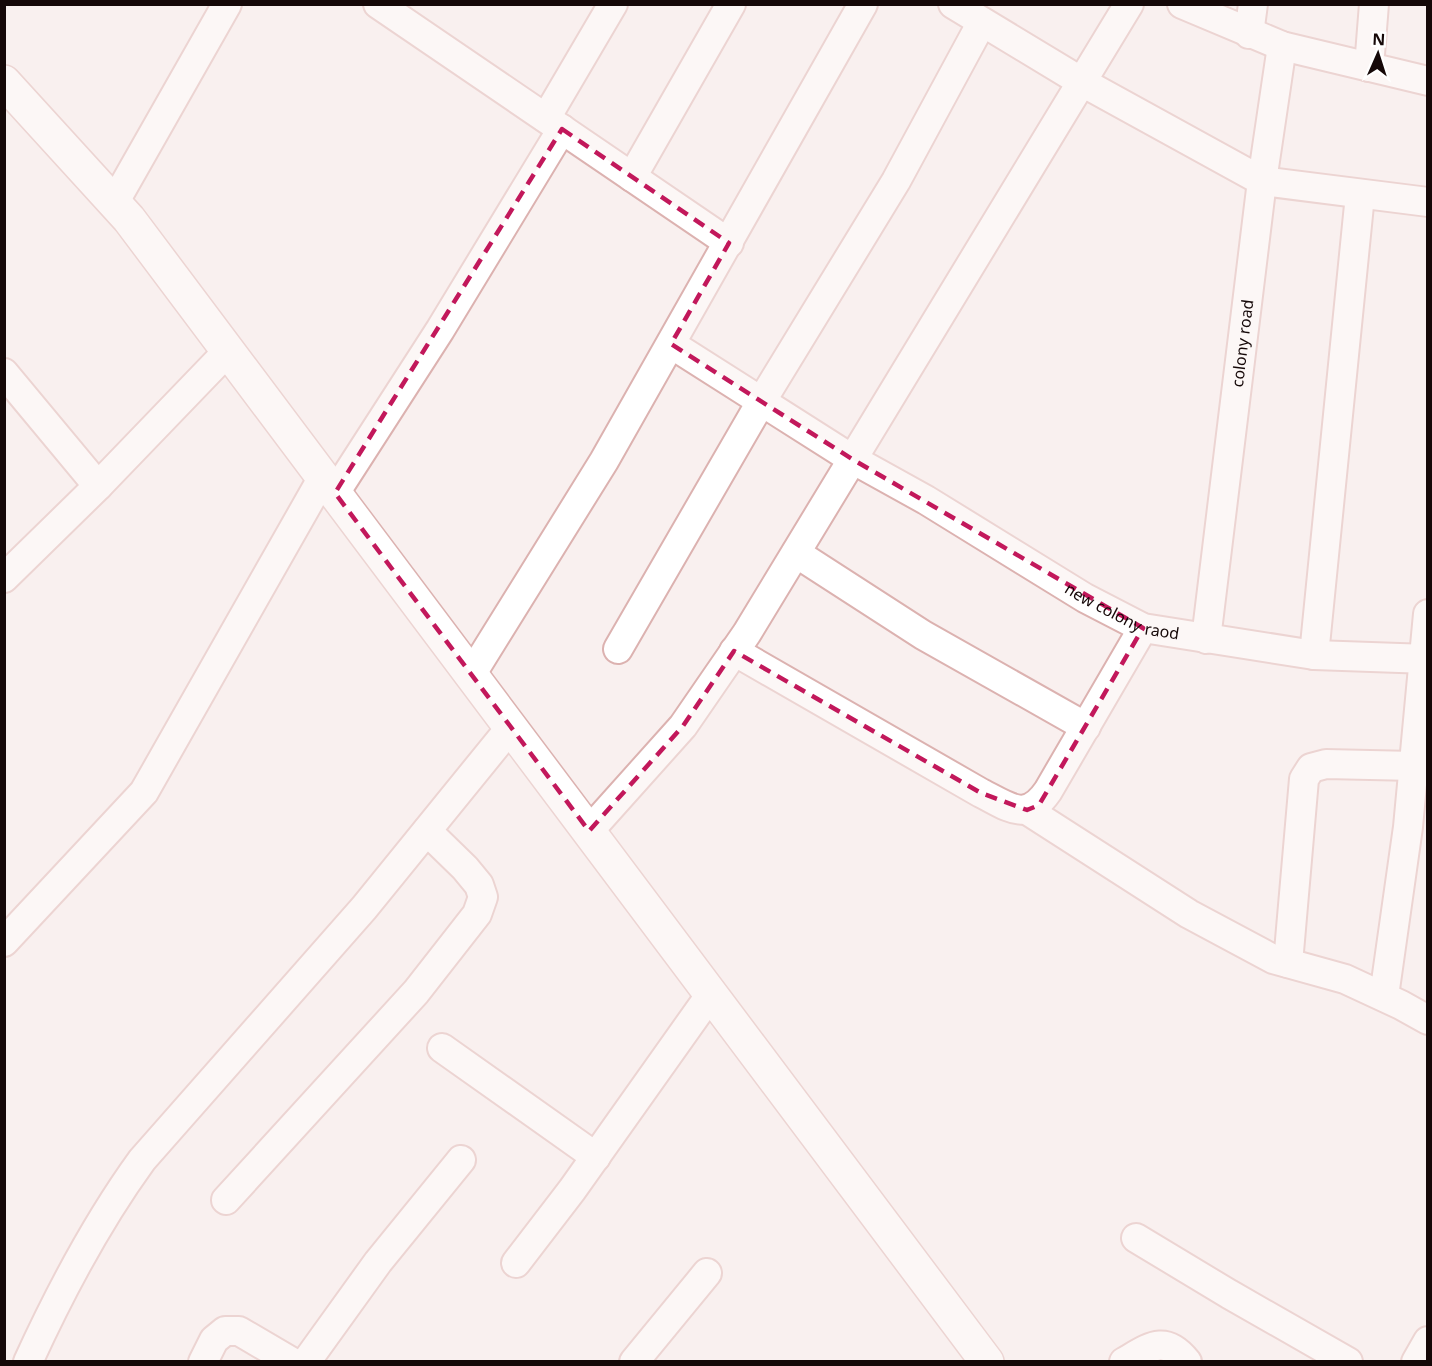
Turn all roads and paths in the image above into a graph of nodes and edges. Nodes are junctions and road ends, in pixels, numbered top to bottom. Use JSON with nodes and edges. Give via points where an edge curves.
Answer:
{"nodes":[{"id":1,"x":227,"y":4,"type":"edge"},
{"id":2,"x":378,"y":4,"type":"edge"},
{"id":3,"x":613,"y":4,"type":"edge"},
{"id":4,"x":731,"y":4,"type":"edge"},
{"id":5,"x":864,"y":4,"type":"edge"},
{"id":6,"x":953,"y":4,"type":"edge"},
{"id":7,"x":1129,"y":4,"type":"edge"},
{"id":8,"x":1182,"y":4,"type":"edge"},
{"id":9,"x":1253,"y":4,"type":"edge"},
{"id":10,"x":1374,"y":4,"type":"edge"},
{"id":11,"x":982,"y":22,"type":"junction"},
{"id":12,"x":1249,"y":34,"type":"junction"},
{"id":13,"x":1282,"y":46,"type":"junction"},
{"id":14,"x":1369,"y":67,"type":"junction"},
{"id":15,"x":1428,"y":81,"type":"edge"},
{"id":16,"x":4,"y":82,"type":"edge"},
{"id":17,"x":1082,"y":82,"type":"junction"},
{"id":18,"x":554,"y":124,"type":"junction"},
{"id":19,"x":632,"y":177,"type":"junction"},
{"id":20,"x":1262,"y":182,"type":"junction"},
{"id":21,"x":1360,"y":195,"type":"junction"},
{"id":22,"x":1428,"y":202,"type":"edge"},
{"id":23,"x":114,"y":203,"type":"junction"},
{"id":24,"x":729,"y":243,"type":"junction"},
{"id":25,"x":671,"y":344,"type":"junction"},
{"id":26,"x":228,"y":351,"type":"junction"},
{"id":27,"x":4,"y":373,"type":"edge"},
{"id":28,"x":761,"y":402,"type":"junction"},
{"id":29,"x":852,"y":459,"type":"junction"},
{"id":30,"x":329,"y":485,"type":"junction"},
{"id":31,"x":99,"y":486,"type":"junction"},
{"id":32,"x":796,"y":553,"type":"junction"},
{"id":33,"x":4,"y":578,"type":"edge"},
{"id":34,"x":1428,"y":614,"type":"edge"},
{"id":35,"x":1143,"y":628,"type":"junction"},
{"id":36,"x":1206,"y":639,"type":"junction"},
{"id":37,"x":618,"y":649,"type":"dead end"},
{"id":38,"x":734,"y":651,"type":"junction"},
{"id":39,"x":1314,"y":655,"type":"junction"},
{"id":40,"x":1426,"y":659,"type":"edge"},
{"id":41,"x":471,"y":675,"type":"junction"},
{"id":42,"x":1086,"y":727,"type":"junction"},
{"id":43,"x":511,"y":728,"type":"junction"},
{"id":44,"x":1418,"y":780,"type":"edge"},
{"id":45,"x":1027,"y":810,"type":"junction"},
{"id":46,"x":427,"y":831,"type":"junction"},
{"id":47,"x":589,"y":831,"type":"junction"},
{"id":48,"x":4,"y":942,"type":"edge"},
{"id":49,"x":1288,"y":963,"type":"junction"},
{"id":50,"x":711,"y":994,"type":"junction"},
{"id":51,"x":1384,"y":996,"type":"junction"},
{"id":52,"x":1428,"y":1020,"type":"edge"},
{"id":53,"x":442,"y":1048,"type":"dead end"},
{"id":54,"x":596,"y":1157,"type":"junction"},
{"id":55,"x":461,"y":1160,"type":"dead end"},
{"id":56,"x":226,"y":1200,"type":"dead end"},
{"id":57,"x":1136,"y":1238,"type":"dead end"},
{"id":58,"x":516,"y":1263,"type":"dead end"},
{"id":59,"x":707,"y":1273,"type":"dead end"},
{"id":60,"x":1428,"y":1341,"type":"edge"},
{"id":61,"x":28,"y":1362,"type":"edge"},
{"id":62,"x":203,"y":1362,"type":"edge"},
{"id":63,"x":292,"y":1362,"type":"edge"},
{"id":64,"x":306,"y":1362,"type":"edge"},
{"id":65,"x":634,"y":1362,"type":"edge"},
{"id":66,"x":987,"y":1362,"type":"edge"},
{"id":67,"x":1124,"y":1362,"type":"edge"},
{"id":68,"x":1186,"y":1362,"type":"edge"},
{"id":69,"x":1348,"y":1362,"type":"edge"},
{"id":70,"x":1416,"y":1362,"type":"edge"}],
"edges":[{"from":1,"to":23,"type":"street"},
{"from":2,"to":18,"type":"street"},
{"from":3,"to":18,"type":"street"},
{"from":4,"to":19,"type":"street"},
{"from":5,"to":24,"type":"street"},
{"from":6,"to":11,"type":"street"},
{"from":7,"to":17,"type":"street"},
{"from":8,"to":12,"type":"street"},
{"from":9,"to":12,"type":"street"},
{"from":10,"to":14,"type":"street"},
{"from":11,"to":17,"type":"street"},
{"from":11,"to":28,"type":"street","via":[[896,181]]},
{"from":12,"to":13,"type":"street"},
{"from":13,"to":14,"type":"street"},
{"from":13,"to":20,"type":"street","name":"colony road"},
{"from":14,"to":15,"type":"street"},
{"from":16,"to":23,"type":"main road"},
{"from":17,"to":20,"type":"street"},
{"from":17,"to":29,"type":"street"},
{"from":18,"to":19,"type":"street"},
{"from":18,"to":30,"type":"street","via":[[440,330]]},
{"from":19,"to":24,"type":"street"},
{"from":20,"to":21,"type":"street"},
{"from":20,"to":36,"type":"street","name":"colony road"},
{"from":21,"to":22,"type":"street"},
{"from":21,"to":39,"type":"street"},
{"from":23,"to":26,"type":"main road"},
{"from":24,"to":25,"type":"street"},
{"from":25,"to":28,"type":"street","name":"new colony raod"},
{"from":25,"to":41,"type":"street","via":[[604,461]]},
{"from":26,"to":30,"type":"main road"},
{"from":26,"to":31,"type":"street"},
{"from":27,"to":31,"type":"street"},
{"from":28,"to":29,"type":"street","name":"new colony raod"},
{"from":28,"to":37,"type":"street"},
{"from":29,"to":32,"type":"street"},
{"from":29,"to":35,"type":"street","name":"new colony raod","via":[[1085,598]]},
{"from":30,"to":41,"type":"main road"},
{"from":30,"to":48,"type":"street","via":[[144,792]]},
{"from":31,"to":33,"type":"street"},
{"from":32,"to":38,"type":"street"},
{"from":32,"to":42,"type":"street","via":[[923,635]]},
{"from":34,"to":40,"type":"street"},
{"from":35,"to":36,"type":"street","name":"new colony raod"},
{"from":35,"to":42,"type":"street"},
{"from":36,"to":39,"type":"street","name":"new colony raod"},
{"from":38,"to":45,"type":"street","via":[[981,793],[1008,807]]},
{"from":38,"to":47,"type":"street","via":[[682,726]]},
{"from":39,"to":40,"type":"street","name":"new colony raod"},
{"from":40,"to":44,"type":"street"},
{"from":41,"to":43,"type":"main road"},
{"from":42,"to":45,"type":"street","via":[[1039,805]]},
{"from":43,"to":46,"type":"street"},
{"from":43,"to":47,"type":"main road"},
{"from":44,"to":49,"type":"street","via":[[1326,764],[1311,768],[1304,779]]},
{"from":44,"to":51,"type":"street"},
{"from":45,"to":49,"type":"street","via":[[1189,914],[1273,959]]},
{"from":46,"to":56,"type":"street","via":[[479,885],[483,897],[477,914],[416,992]]},
{"from":46,"to":61,"type":"street","via":[[142,1160],[115,1197]]},
{"from":47,"to":50,"type":"main road"},
{"from":49,"to":51,"type":"street","via":[[1346,979]]},
{"from":50,"to":54,"type":"street"},
{"from":50,"to":66,"type":"main road"},
{"from":51,"to":52,"type":"street"},
{"from":53,"to":54,"type":"street"},
{"from":54,"to":58,"type":"street"},
{"from":55,"to":64,"type":"street","via":[[378,1262]]},
{"from":57,"to":69,"type":"street"},
{"from":59,"to":65,"type":"street"},
{"from":60,"to":70,"type":"street"},
{"from":62,"to":63,"type":"street","via":[[214,1340],[225,1331],[239,1331]]},
{"from":67,"to":68,"type":"street","via":[[1150,1348],[1166,1345],[1178,1350]]}]}
